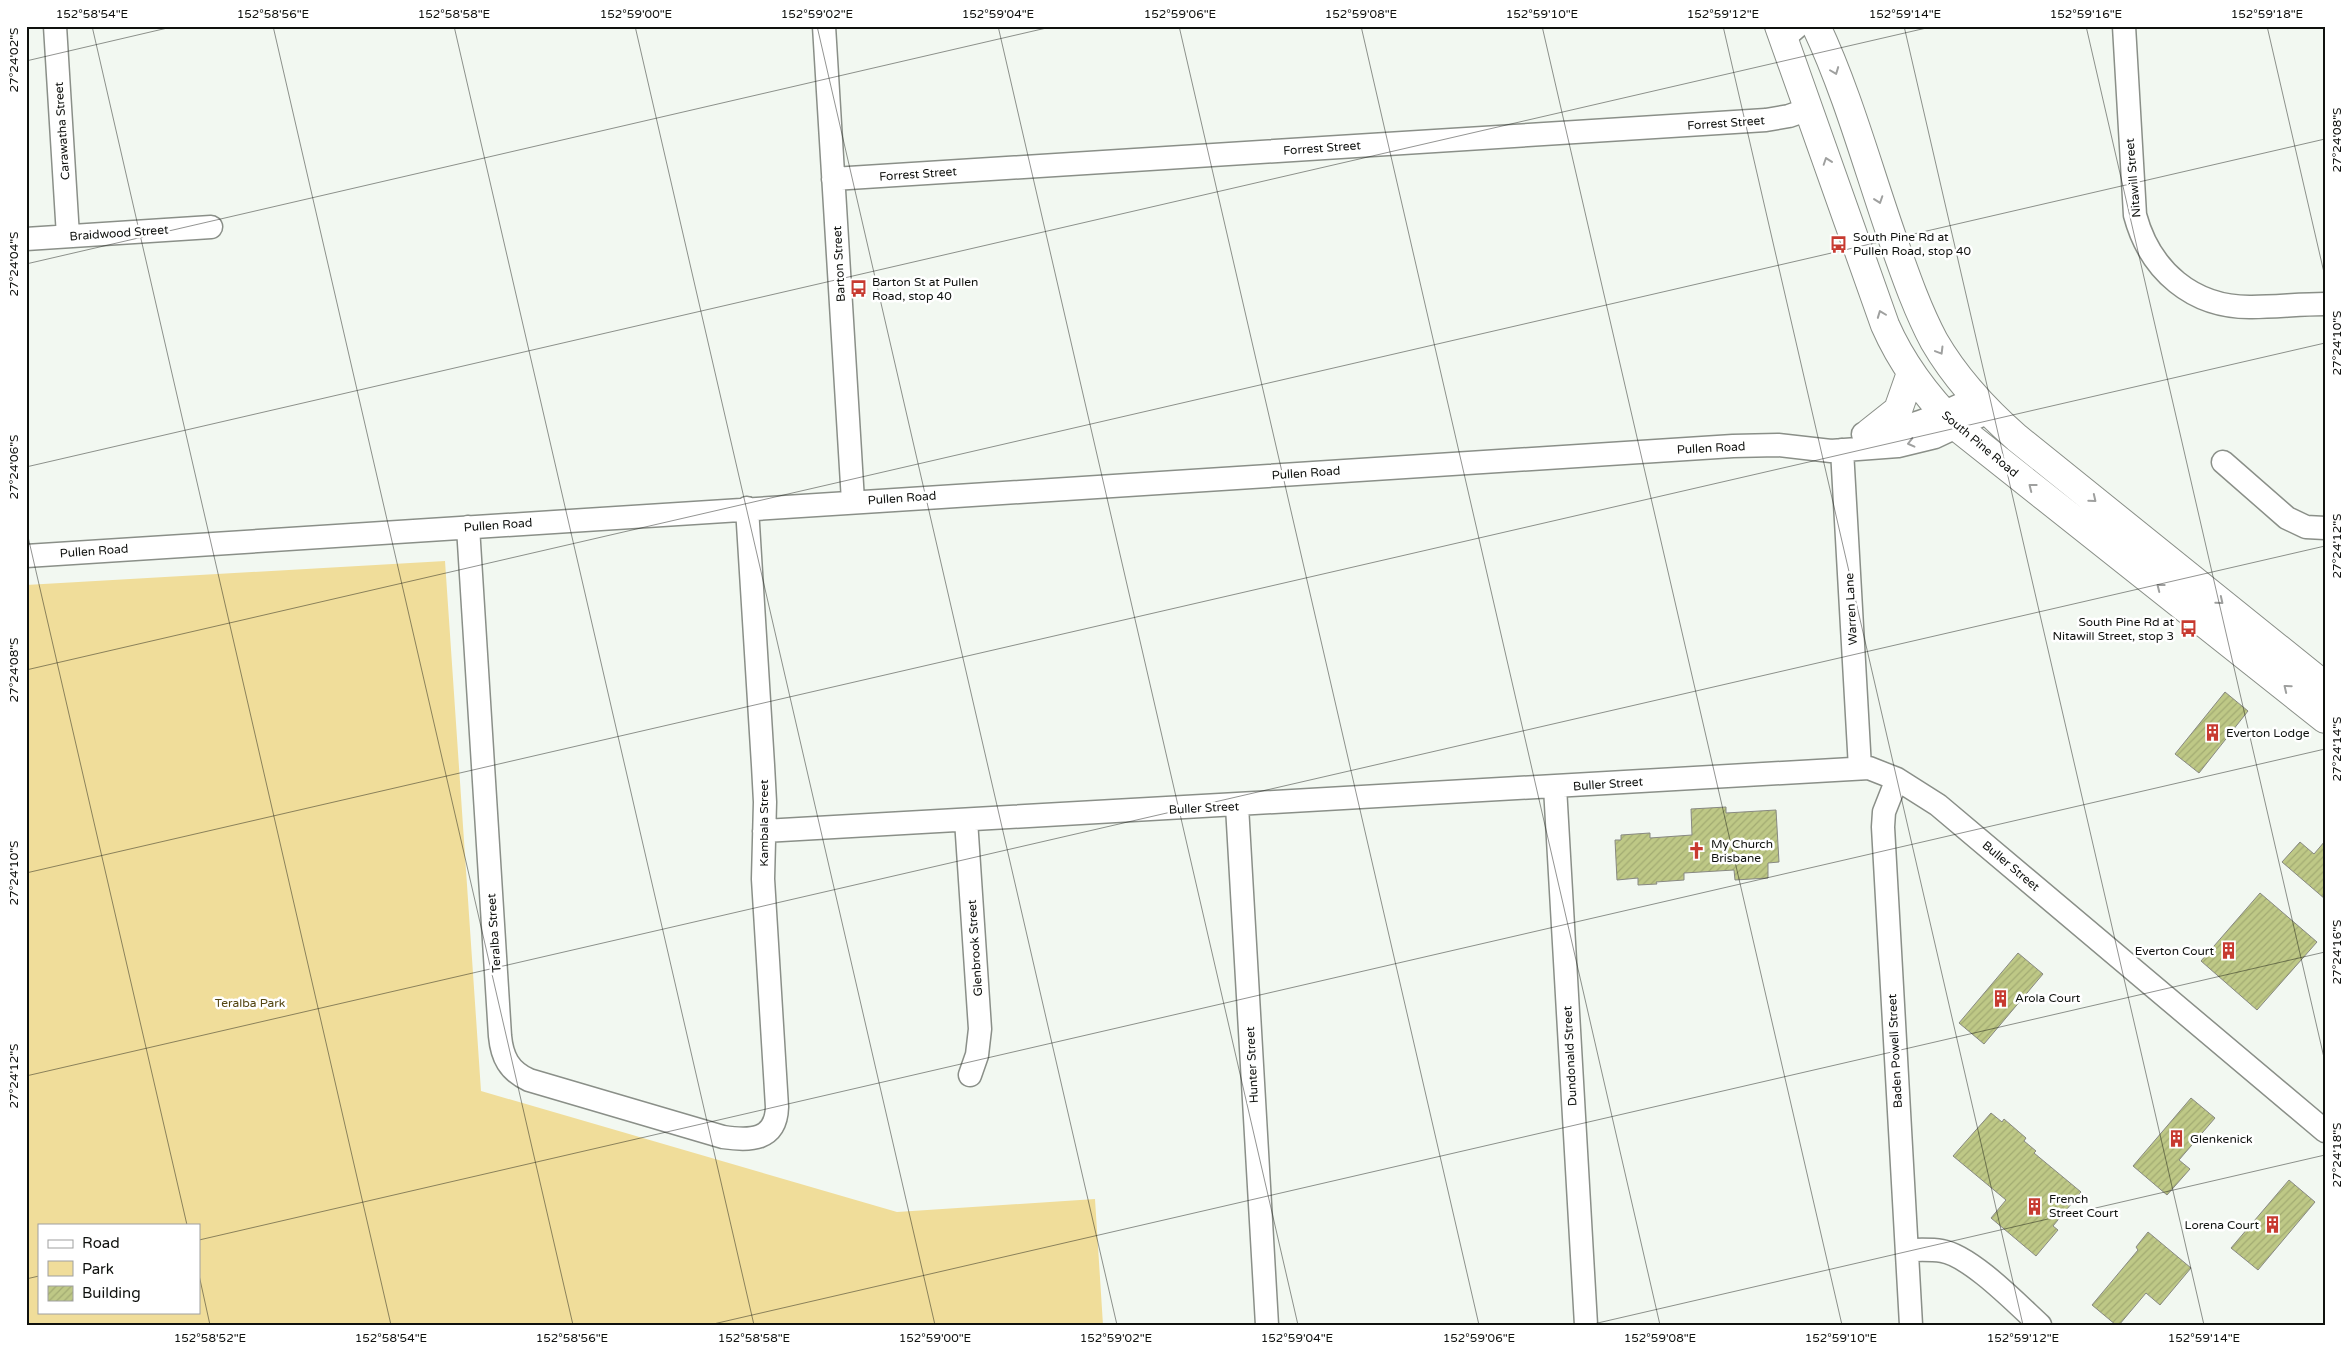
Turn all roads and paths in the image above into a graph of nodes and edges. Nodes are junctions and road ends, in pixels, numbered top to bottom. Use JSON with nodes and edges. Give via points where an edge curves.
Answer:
{"nodes":[{"id":1,"x":55,"y":26,"type":"edge"},
{"id":2,"x":824,"y":26,"type":"edge"},
{"id":3,"x":1816,"y":26,"type":"edge"},
{"id":4,"x":2124,"y":26,"type":"edge"},
{"id":5,"x":1787,"y":30,"type":"edge"},
{"id":6,"x":1809,"y":108,"type":"junction"},
{"id":7,"x":833,"y":179,"type":"junction"},
{"id":8,"x":211,"y":227,"type":"dead end"},
{"id":9,"x":68,"y":236,"type":"junction"},
{"id":10,"x":26,"y":239,"type":"edge"},
{"id":11,"x":2325,"y":304,"type":"edge"},
{"id":12,"x":1911,"y":373,"type":"junction"},
{"id":13,"x":1982,"y":405,"type":"junction"},
{"id":14,"x":1950,"y":420,"type":"junction"},
{"id":15,"x":1869,"y":433,"type":"junction"},
{"id":16,"x":1778,"y":445,"type":"junction"},
{"id":17,"x":1842,"y":450,"type":"junction"},
{"id":18,"x":2223,"y":462,"type":"dead end"},
{"id":19,"x":853,"y":501,"type":"junction"},
{"id":20,"x":747,"y":508,"type":"junction"},
{"id":21,"x":468,"y":527,"type":"junction"},
{"id":22,"x":2325,"y":528,"type":"edge"},
{"id":23,"x":26,"y":556,"type":"edge"},
{"id":24,"x":2324,"y":683,"type":"edge"},
{"id":25,"x":2325,"y":719,"type":"edge"},
{"id":26,"x":1860,"y":768,"type":"junction"},
{"id":27,"x":1897,"y":779,"type":"junction"},
{"id":28,"x":1555,"y":787,"type":"junction"},
{"id":29,"x":1237,"y":806,"type":"junction"},
{"id":30,"x":966,"y":820,"type":"junction"},
{"id":31,"x":764,"y":832,"type":"junction"},
{"id":32,"x":970,"y":1075,"type":"dead end"},
{"id":33,"x":2325,"y":1131,"type":"edge"},
{"id":34,"x":766,"y":1133,"type":"joint"},
{"id":35,"x":1906,"y":1250,"type":"junction"},
{"id":36,"x":1267,"y":1325,"type":"edge"},
{"id":37,"x":1586,"y":1325,"type":"edge"},
{"id":38,"x":1911,"y":1325,"type":"edge"},
{"id":39,"x":2040,"y":1325,"type":"edge"}],
"edges":[{"from":1,"to":9,"type":"street","name":"Carawatha Street"},
{"from":2,"to":7,"type":"street","name":"Barton Street"},
{"from":3,"to":13,"type":"highway","one_way":true,"via":[[1841,86],[1922,317],[1945,359]]},
{"from":4,"to":11,"type":"street","name":"Nitawill Street","via":[[2135,215],[2158,266],[2190,292],[2229,306]]},
{"from":5,"to":6,"type":"highway","name":"South Pine Road"},
{"from":6,"to":7,"type":"street","name":"Forrest Street","via":[[1766,120]]},
{"from":12,"to":6,"type":"highway","name":"South Pine Road","one_way":true,"via":[[1885,325]]},
{"from":7,"to":19,"type":"street","name":"Barton Street"},
{"from":8,"to":9,"type":"street","name":"Braidwood Street"},
{"from":9,"to":10,"type":"street","name":"Braidwood Street"},
{"from":12,"to":14,"type":"highway","name":"South Pine Road"},
{"from":12,"to":15,"type":"highway","via":[[1898,410]]},
{"from":13,"to":14,"type":"street","name":"Pullen Road"},
{"from":13,"to":24,"type":"highway","one_way":true,"via":[[2017,438]]},
{"from":14,"to":15,"type":"street","name":"Pullen Road"},
{"from":14,"to":17,"type":"street","name":"Pullen Road","one_way":true,"via":[[1934,437],[1898,446]]},
{"from":25,"to":14,"type":"highway","name":"South Pine Road","one_way":true},
{"from":15,"to":16,"type":"street","name":"Pullen Road"},
{"from":16,"to":17,"type":"street","name":"Pullen Road"},
{"from":16,"to":19,"type":"street","name":"Pullen Road"},
{"from":17,"to":26,"type":"street","name":"Warren Lane"},
{"from":18,"to":22,"type":"street","via":[[2287,518],[2306,527]]},
{"from":19,"to":20,"type":"street","name":"Pullen Road"},
{"from":20,"to":21,"type":"street","name":"Pullen Road"},
{"from":20,"to":31,"type":"street","name":"Kambala Street","via":[[764,765]]},
{"from":21,"to":23,"type":"street","name":"Pullen Road"},
{"from":21,"to":34,"type":"street","name":"Teralba Street","via":[[504,1056],[513,1071],[529,1080],[713,1134],[746,1139]]},
{"from":26,"to":27,"type":"street","name":"Buller Street","via":[[1877,770]]},
{"from":26,"to":28,"type":"street","name":"Buller Street"},
{"from":27,"to":33,"type":"street","name":"Buller Street","via":[[1959,822]]},
{"from":27,"to":35,"type":"street","name":"Baden Powell Street","via":[[1884,812],[1883,827]]},
{"from":28,"to":29,"type":"street","name":"Buller Street"},
{"from":28,"to":37,"type":"street","name":"Dundonald Street"},
{"from":29,"to":30,"type":"street","name":"Buller Street"},
{"from":29,"to":36,"type":"street","name":"Hunter Street"},
{"from":30,"to":31,"type":"street","name":"Buller Street"},
{"from":30,"to":32,"type":"street","name":"Glenbrook Street","via":[[980,1029],[977,1055]]},
{"from":31,"to":34,"type":"street","name":"Kambala Street","via":[[763,879],[778,1107],[775,1123]]},
{"from":35,"to":38,"type":"street","name":"Baden Powell Street"},
{"from":35,"to":39,"type":"street","via":[[1942,1251],[1961,1258]]}]}
